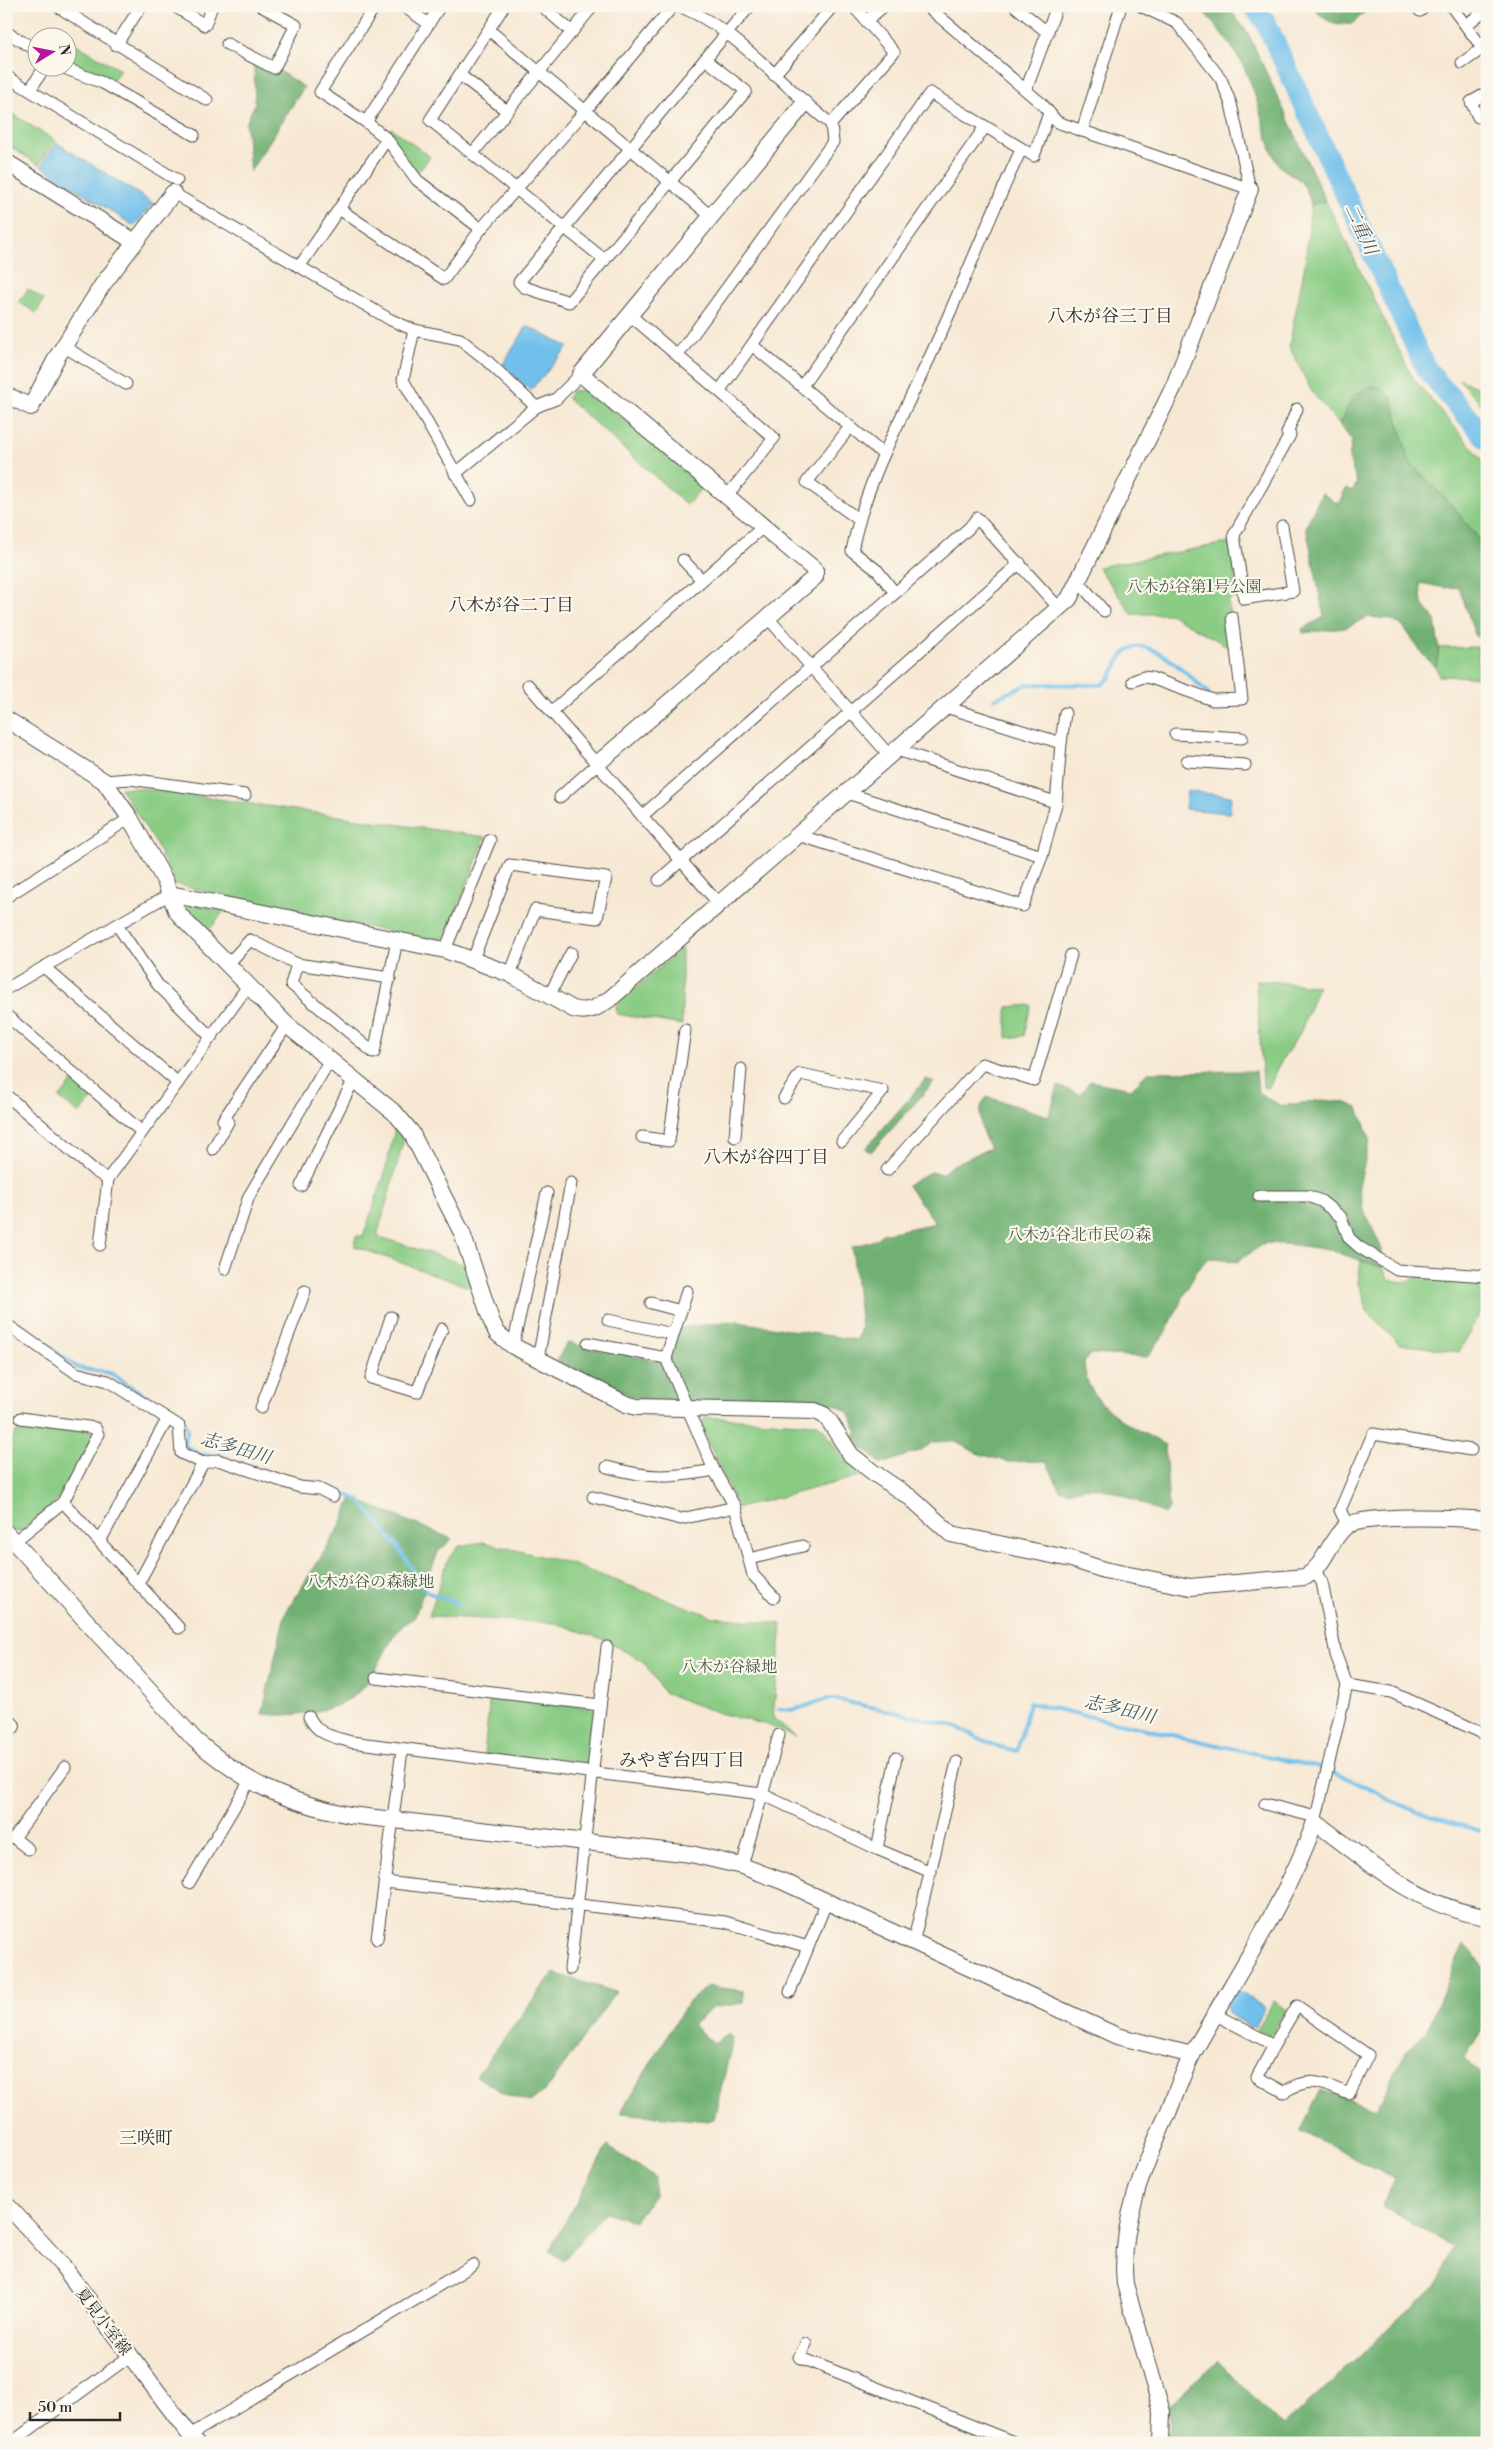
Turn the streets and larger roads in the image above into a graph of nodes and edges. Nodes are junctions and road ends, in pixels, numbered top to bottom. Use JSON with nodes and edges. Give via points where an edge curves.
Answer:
{"nodes":[{"id":1,"x":57,"y":6,"type":"edge"},
{"id":2,"x":141,"y":6,"type":"edge"},
{"id":3,"x":174,"y":6,"type":"edge"},
{"id":4,"x":212,"y":6,"type":"edge"},
{"id":5,"x":261,"y":6,"type":"edge"},
{"id":6,"x":375,"y":6,"type":"edge"},
{"id":7,"x":404,"y":6,"type":"edge"},
{"id":8,"x":440,"y":6,"type":"edge"},
{"id":9,"x":504,"y":6,"type":"edge"},
{"id":10,"x":542,"y":6,"type":"edge"},
{"id":11,"x":593,"y":6,"type":"edge"},
{"id":12,"x":679,"y":6,"type":"edge"},
{"id":13,"x":750,"y":6,"type":"edge"},
{"id":14,"x":833,"y":6,"type":"edge"},
{"id":15,"x":853,"y":6,"type":"edge"},
{"id":16,"x":884,"y":6,"type":"edge"},
{"id":17,"x":928,"y":6,"type":"edge"},
{"id":18,"x":1015,"y":6,"type":"edge"},
{"id":19,"x":1057,"y":6,"type":"edge"},
{"id":20,"x":1122,"y":6,"type":"edge"},
{"id":21,"x":1141,"y":6,"type":"edge"},
{"id":22,"x":1451,"y":6,"type":"edge"},
{"id":23,"x":1487,"y":9,"type":"edge"},
{"id":24,"x":866,"y":21,"type":"junction"},
{"id":25,"x":429,"y":24,"type":"junction"},
{"id":26,"x":1466,"y":25,"type":"junction"},
{"id":27,"x":489,"y":30,"type":"junction"},
{"id":28,"x":6,"y":32,"type":"edge"},
{"id":29,"x":572,"y":32,"type":"junction"},
{"id":30,"x":726,"y":34,"type":"junction"},
{"id":31,"x":1048,"y":34,"type":"junction"},
{"id":32,"x":227,"y":44,"type":"dead end"},
{"id":33,"x":28,"y":45,"type":"edge"},
{"id":34,"x":116,"y":45,"type":"junction"},
{"id":35,"x":1485,"y":51,"type":"edge"},
{"id":36,"x":705,"y":59,"type":"junction"},
{"id":37,"x":1462,"y":63,"type":"dead end"},
{"id":38,"x":539,"y":72,"type":"junction"},
{"id":39,"x":78,"y":73,"type":"edge"},
{"id":40,"x":460,"y":74,"type":"junction"},
{"id":41,"x":774,"y":75,"type":"junction"},
{"id":42,"x":6,"y":76,"type":"edge"},
{"id":43,"x":38,"y":78,"type":"edge"},
{"id":44,"x":30,"y":90,"type":"junction"},
{"id":45,"x":1026,"y":90,"type":"junction"},
{"id":46,"x":1487,"y":93,"type":"edge"},
{"id":47,"x":207,"y":100,"type":"dead end"},
{"id":48,"x":804,"y":104,"type":"junction"},
{"id":49,"x":585,"y":110,"type":"junction"},
{"id":50,"x":507,"y":111,"type":"junction"},
{"id":51,"x":1050,"y":113,"type":"junction"},
{"id":52,"x":1478,"y":117,"type":"dead end"},
{"id":53,"x":366,"y":122,"type":"junction"},
{"id":54,"x":831,"y":124,"type":"junction"},
{"id":55,"x":985,"y":127,"type":"junction"},
{"id":56,"x":1082,"y":131,"type":"junction"},
{"id":57,"x":194,"y":135,"type":"dead end"},
{"id":58,"x":386,"y":139,"type":"junction"},
{"id":59,"x":631,"y":149,"type":"junction"},
{"id":60,"x":1021,"y":150,"type":"junction"},
{"id":61,"x":473,"y":153,"type":"junction"},
{"id":62,"x":6,"y":162,"type":"edge"},
{"id":63,"x":671,"y":183,"type":"junction"},
{"id":64,"x":175,"y":187,"type":"junction"},
{"id":65,"x":517,"y":189,"type":"junction"},
{"id":66,"x":1250,"y":189,"type":"junction"},
{"id":67,"x":339,"y":209,"type":"junction"},
{"id":68,"x":712,"y":217,"type":"junction"},
{"id":69,"x":566,"y":227,"type":"junction"},
{"id":70,"x":481,"y":229,"type":"junction"},
{"id":71,"x":136,"y":242,"type":"junction"},
{"id":72,"x":605,"y":260,"type":"junction"},
{"id":73,"x":300,"y":267,"type":"junction"},
{"id":74,"x":631,"y":316,"type":"junction"},
{"id":75,"x":414,"y":330,"type":"junction"},
{"id":76,"x":752,"y":345,"type":"junction"},
{"id":77,"x":63,"y":346,"type":"junction"},
{"id":78,"x":678,"y":355,"type":"junction"},
{"id":79,"x":581,"y":374,"type":"junction"},
{"id":80,"x":126,"y":384,"type":"dead end"},
{"id":81,"x":802,"y":386,"type":"junction"},
{"id":82,"x":720,"y":390,"type":"junction"},
{"id":83,"x":6,"y":395,"type":"edge"},
{"id":84,"x":536,"y":408,"type":"junction"},
{"id":85,"x":1297,"y":409,"type":"dead end"},
{"id":86,"x":850,"y":426,"type":"junction"},
{"id":87,"x":883,"y":454,"type":"junction"},
{"id":88,"x":455,"y":474,"type":"junction"},
{"id":89,"x":727,"y":496,"type":"junction"},
{"id":90,"x":471,"y":500,"type":"dead end"},
{"id":91,"x":858,"y":519,"type":"junction"},
{"id":92,"x":1282,"y":526,"type":"dead end"},
{"id":93,"x":763,"y":527,"type":"junction"},
{"id":94,"x":683,"y":560,"type":"dead end"},
{"id":95,"x":1020,"y":563,"type":"junction"},
{"id":96,"x":702,"y":580,"type":"junction"},
{"id":97,"x":1078,"y":581,"type":"junction"},
{"id":98,"x":895,"y":593,"type":"junction"},
{"id":99,"x":1059,"y":608,"type":"junction"},
{"id":100,"x":1104,"y":611,"type":"dead end"},
{"id":101,"x":1232,"y":617,"type":"dead end"},
{"id":102,"x":768,"y":618,"type":"junction"},
{"id":103,"x":811,"y":667,"type":"junction"},
{"id":104,"x":1133,"y":681,"type":"dead end"},
{"id":105,"x":528,"y":685,"type":"dead end"},
{"id":106,"x":946,"y":707,"type":"junction"},
{"id":107,"x":850,"y":711,"type":"junction"},
{"id":108,"x":551,"y":712,"type":"junction"},
{"id":109,"x":1065,"y":713,"type":"dead end"},
{"id":110,"x":6,"y":719,"type":"edge"},
{"id":111,"x":1175,"y":734,"type":"dead end"},
{"id":112,"x":1242,"y":738,"type":"dead end"},
{"id":113,"x":1062,"y":743,"type":"junction"},
{"id":114,"x":893,"y":753,"type":"junction"},
{"id":115,"x":1188,"y":761,"type":"dead end"},
{"id":116,"x":597,"y":764,"type":"junction"},
{"id":117,"x":1245,"y":765,"type":"dead end"},
{"id":118,"x":104,"y":781,"type":"junction"},
{"id":119,"x":847,"y":793,"type":"junction"},
{"id":120,"x":245,"y":795,"type":"dead end"},
{"id":121,"x":560,"y":797,"type":"dead end"},
{"id":122,"x":1056,"y":804,"type":"junction"},
{"id":123,"x":642,"y":816,"type":"junction"},
{"id":124,"x":130,"y":818,"type":"junction"},
{"id":125,"x":798,"y":835,"type":"junction"},
{"id":126,"x":490,"y":840,"type":"dead end"},
{"id":127,"x":1042,"y":856,"type":"junction"},
{"id":128,"x":681,"y":860,"type":"junction"},
{"id":129,"x":659,"y":880,"type":"dead end"},
{"id":130,"x":170,"y":894,"type":"junction"},
{"id":131,"x":6,"y":896,"type":"edge"},
{"id":132,"x":719,"y":904,"type":"junction"},
{"id":133,"x":117,"y":924,"type":"junction"},
{"id":134,"x":398,"y":940,"type":"junction"},
{"id":135,"x":445,"y":950,"type":"junction"},
{"id":136,"x":571,"y":953,"type":"dead end"},
{"id":137,"x":1072,"y":954,"type":"dead end"},
{"id":138,"x":473,"y":959,"type":"junction"},
{"id":139,"x":228,"y":964,"type":"junction"},
{"id":140,"x":298,"y":964,"type":"junction"},
{"id":141,"x":44,"y":967,"type":"junction"},
{"id":142,"x":510,"y":974,"type":"junction"},
{"id":143,"x":390,"y":978,"type":"junction"},
{"id":144,"x":248,"y":986,"type":"junction"},
{"id":145,"x":6,"y":989,"type":"edge"},
{"id":146,"x":549,"y":996,"type":"junction"},
{"id":147,"x":6,"y":1015,"type":"edge"},
{"id":148,"x":287,"y":1025,"type":"junction"},
{"id":149,"x":685,"y":1030,"type":"dead end"},
{"id":150,"x":212,"y":1037,"type":"junction"},
{"id":151,"x":330,"y":1060,"type":"junction"},
{"id":152,"x":741,"y":1069,"type":"dead end"},
{"id":153,"x":354,"y":1079,"type":"junction"},
{"id":154,"x":178,"y":1083,"type":"junction"},
{"id":155,"x":6,"y":1095,"type":"edge"},
{"id":156,"x":784,"y":1098,"type":"dead end"},
{"id":157,"x":142,"y":1132,"type":"junction"},
{"id":158,"x":642,"y":1137,"type":"dead end"},
{"id":159,"x":735,"y":1137,"type":"dead end"},
{"id":160,"x":842,"y":1141,"type":"dead end"},
{"id":161,"x":212,"y":1149,"type":"dead end"},
{"id":162,"x":887,"y":1170,"type":"dead end"},
{"id":163,"x":108,"y":1179,"type":"junction"},
{"id":164,"x":571,"y":1183,"type":"dead end"},
{"id":165,"x":301,"y":1186,"type":"dead end"},
{"id":166,"x":547,"y":1193,"type":"dead end"},
{"id":167,"x":1259,"y":1196,"type":"dead end"},
{"id":168,"x":100,"y":1245,"type":"dead end"},
{"id":169,"x":225,"y":1269,"type":"dead end"},
{"id":170,"x":1487,"y":1276,"type":"edge"},
{"id":171,"x":687,"y":1290,"type":"dead end"},
{"id":172,"x":305,"y":1291,"type":"dead end"},
{"id":173,"x":651,"y":1302,"type":"dead end"},
{"id":174,"x":680,"y":1311,"type":"junction"},
{"id":175,"x":391,"y":1317,"type":"dead end"},
{"id":176,"x":608,"y":1320,"type":"dead end"},
{"id":177,"x":6,"y":1324,"type":"edge"},
{"id":178,"x":442,"y":1329,"type":"dead end"},
{"id":179,"x":673,"y":1334,"type":"junction"},
{"id":180,"x":588,"y":1343,"type":"dead end"},
{"id":181,"x":513,"y":1346,"type":"junction"},
{"id":182,"x":666,"y":1358,"type":"junction"},
{"id":183,"x":538,"y":1359,"type":"junction"},
{"id":184,"x":261,"y":1408,"type":"dead end"},
{"id":185,"x":689,"y":1409,"type":"junction"},
{"id":186,"x":21,"y":1418,"type":"dead end"},
{"id":187,"x":167,"y":1420,"type":"junction"},
{"id":188,"x":1471,"y":1450,"type":"dead end"},
{"id":189,"x":203,"y":1462,"type":"junction"},
{"id":190,"x":607,"y":1467,"type":"dead end"},
{"id":191,"x":714,"y":1470,"type":"junction"},
{"id":192,"x":333,"y":1496,"type":"dead end"},
{"id":193,"x":593,"y":1496,"type":"dead end"},
{"id":194,"x":63,"y":1502,"type":"junction"},
{"id":195,"x":735,"y":1507,"type":"junction"},
{"id":196,"x":1487,"y":1520,"type":"edge"},
{"id":197,"x":1347,"y":1524,"type":"junction"},
{"id":198,"x":10,"y":1537,"type":"edge"},
{"id":199,"x":100,"y":1541,"type":"junction"},
{"id":200,"x":803,"y":1546,"type":"dead end"},
{"id":201,"x":749,"y":1559,"type":"junction"},
{"id":202,"x":1315,"y":1572,"type":"junction"},
{"id":203,"x":138,"y":1584,"type":"junction"},
{"id":204,"x":774,"y":1597,"type":"dead end"},
{"id":205,"x":180,"y":1628,"type":"dead end"},
{"id":206,"x":607,"y":1646,"type":"dead end"},
{"id":207,"x":376,"y":1678,"type":"dead end"},
{"id":208,"x":1347,"y":1685,"type":"junction"},
{"id":209,"x":600,"y":1705,"type":"junction"},
{"id":210,"x":309,"y":1717,"type":"dead end"},
{"id":211,"x":779,"y":1735,"type":"dead end"},
{"id":212,"x":1487,"y":1735,"type":"edge"},
{"id":213,"x":402,"y":1750,"type":"junction"},
{"id":214,"x":896,"y":1758,"type":"dead end"},
{"id":215,"x":957,"y":1762,"type":"dead end"},
{"id":216,"x":64,"y":1767,"type":"dead end"},
{"id":217,"x":594,"y":1771,"type":"junction"},
{"id":218,"x":249,"y":1782,"type":"junction"},
{"id":219,"x":762,"y":1794,"type":"junction"},
{"id":220,"x":1265,"y":1804,"type":"dead end"},
{"id":221,"x":1316,"y":1819,"type":"junction"},
{"id":222,"x":393,"y":1820,"type":"junction"},
{"id":223,"x":585,"y":1843,"type":"junction"},
{"id":224,"x":28,"y":1849,"type":"dead end"},
{"id":225,"x":877,"y":1849,"type":"junction"},
{"id":226,"x":742,"y":1866,"type":"junction"},
{"id":227,"x":931,"y":1872,"type":"junction"},
{"id":228,"x":385,"y":1882,"type":"junction"},
{"id":229,"x":189,"y":1883,"type":"dead end"},
{"id":230,"x":577,"y":1903,"type":"junction"},
{"id":231,"x":826,"y":1903,"type":"junction"},
{"id":232,"x":1487,"y":1917,"type":"edge"},
{"id":233,"x":377,"y":1939,"type":"dead end"},
{"id":234,"x":913,"y":1943,"type":"junction"},
{"id":235,"x":808,"y":1947,"type":"junction"},
{"id":236,"x":570,"y":1969,"type":"dead end"},
{"id":237,"x":790,"y":1992,"type":"dead end"},
{"id":238,"x":1216,"y":2014,"type":"junction"},
{"id":239,"x":1274,"y":2045,"type":"junction"},
{"id":240,"x":1192,"y":2055,"type":"junction"},
{"id":241,"x":6,"y":2204,"type":"edge"},
{"id":242,"x":473,"y":2265,"type":"dead end"},
{"id":243,"x":806,"y":2344,"type":"dead end"},
{"id":244,"x":130,"y":2356,"type":"junction"},
{"id":245,"x":193,"y":2439,"type":"edge"},
{"id":246,"x":11,"y":2443,"type":"edge"},
{"id":247,"x":1016,"y":2443,"type":"edge"},
{"id":248,"x":1161,"y":2443,"type":"edge"}],
"edges":[{"from":1,"to":34,"type":"street"},
{"from":2,"to":34,"type":"street"},
{"from":3,"to":4,"type":"street","via":[[205,25]]},
{"from":5,"to":32,"type":"street","via":[[296,25],[274,68]]},
{"from":6,"to":53,"type":"street","via":[[320,92]]},
{"from":7,"to":25,"type":"street"},
{"from":8,"to":25,"type":"street"},
{"from":9,"to":27,"type":"street"},
{"from":10,"to":29,"type":"street"},
{"from":11,"to":29,"type":"street"},
{"from":12,"to":30,"type":"street"},
{"from":12,"to":49,"type":"street"},
{"from":13,"to":30,"type":"street"},
{"from":14,"to":41,"type":"street"},
{"from":15,"to":24,"type":"street"},
{"from":16,"to":24,"type":"street"},
{"from":17,"to":45,"type":"street"},
{"from":18,"to":31,"type":"street"},
{"from":19,"to":31,"type":"street"},
{"from":20,"to":56,"type":"street"},
{"from":21,"to":66,"type":"street","via":[[1177,23],[1221,79],[1231,104]]},
{"from":22,"to":26,"type":"street"},
{"from":23,"to":26,"type":"street"},
{"from":24,"to":54,"type":"street","via":[[894,52]]},
{"from":25,"to":53,"type":"street"},
{"from":26,"to":35,"type":"street"},
{"from":27,"to":38,"type":"street"},
{"from":27,"to":40,"type":"street"},
{"from":28,"to":33,"type":"street"},
{"from":29,"to":38,"type":"street"},
{"from":30,"to":36,"type":"street"},
{"from":30,"to":41,"type":"street"},
{"from":31,"to":45,"type":"street"},
{"from":34,"to":47,"type":"street"},
{"from":35,"to":37,"type":"street"},
{"from":36,"to":59,"type":"street"},
{"from":36,"to":63,"type":"street","via":[[746,91]]},
{"from":38,"to":49,"type":"street"},
{"from":38,"to":50,"type":"street"},
{"from":39,"to":57,"type":"street","via":[[103,83]]},
{"from":40,"to":50,"type":"street"},
{"from":40,"to":61,"type":"street","via":[[430,120]]},
{"from":41,"to":48,"type":"street"},
{"from":42,"to":44,"type":"street"},
{"from":43,"to":44,"type":"street"},
{"from":44,"to":64,"type":"street"},
{"from":45,"to":51,"type":"street"},
{"from":46,"to":52,"type":"street","via":[[1471,102]]},
{"from":48,"to":54,"type":"street"},
{"from":48,"to":68,"type":"street"},
{"from":49,"to":59,"type":"street"},
{"from":49,"to":65,"type":"street"},
{"from":50,"to":61,"type":"street"},
{"from":51,"to":56,"type":"street","via":[[1057,122]]},
{"from":51,"to":60,"type":"street","via":[[1034,156]]},
{"from":53,"to":58,"type":"street"},
{"from":54,"to":78,"type":"street","via":[[833,142]]},
{"from":55,"to":60,"type":"street"},
{"from":55,"to":76,"type":"street","via":[[930,93]]},
{"from":55,"to":81,"type":"street"},
{"from":56,"to":66,"type":"street"},
{"from":58,"to":67,"type":"street"},
{"from":58,"to":70,"type":"street","via":[[417,180]]},
{"from":59,"to":63,"type":"street"},
{"from":59,"to":69,"type":"street"},
{"from":60,"to":87,"type":"street","via":[[948,318]]},
{"from":61,"to":65,"type":"street"},
{"from":62,"to":71,"type":"street"},
{"from":63,"to":68,"type":"street"},
{"from":63,"to":72,"type":"street"},
{"from":64,"to":71,"type":"street"},
{"from":64,"to":73,"type":"street"},
{"from":65,"to":69,"type":"street"},
{"from":65,"to":70,"type":"street"},
{"from":66,"to":97,"type":"street","via":[[1174,386]]},
{"from":67,"to":70,"type":"street","via":[[444,279]]},
{"from":67,"to":73,"type":"street"},
{"from":68,"to":74,"type":"street"},
{"from":69,"to":72,"type":"street"},
{"from":69,"to":72,"type":"street","via":[[520,282],[524,286],[569,302]]},
{"from":71,"to":77,"type":"street","via":[[103,284]]},
{"from":73,"to":75,"type":"street"},
{"from":74,"to":78,"type":"street"},
{"from":74,"to":79,"type":"street"},
{"from":75,"to":84,"type":"street","via":[[460,340],[472,347]]},
{"from":75,"to":88,"type":"street","via":[[403,380]]},
{"from":76,"to":81,"type":"street"},
{"from":76,"to":82,"type":"street"},
{"from":77,"to":80,"type":"street"},
{"from":77,"to":83,"type":"street","via":[[31,407]]},
{"from":78,"to":82,"type":"street"},
{"from":79,"to":84,"type":"street","via":[[556,399]]},
{"from":79,"to":89,"type":"street"},
{"from":81,"to":86,"type":"street"},
{"from":82,"to":89,"type":"street","via":[[774,438]]},
{"from":84,"to":88,"type":"street"},
{"from":85,"to":92,"type":"street","via":[[1289,434],[1234,535],[1244,599],[1293,590]]},
{"from":86,"to":87,"type":"street"},
{"from":86,"to":91,"type":"street","via":[[807,482]]},
{"from":87,"to":91,"type":"street"},
{"from":88,"to":90,"type":"street"},
{"from":89,"to":93,"type":"street"},
{"from":91,"to":98,"type":"street","via":[[852,551],[878,571]]},
{"from":93,"to":96,"type":"street"},
{"from":93,"to":102,"type":"street","via":[[815,570],[815,577]]},
{"from":94,"to":96,"type":"street"},
{"from":95,"to":98,"type":"street","via":[[977,518]]},
{"from":95,"to":99,"type":"street"},
{"from":95,"to":107,"type":"street"},
{"from":96,"to":108,"type":"street"},
{"from":97,"to":99,"type":"street","via":[[1069,599]]},
{"from":97,"to":100,"type":"street"},
{"from":98,"to":103,"type":"street"},
{"from":99,"to":106,"type":"street"},
{"from":101,"to":104,"type":"street","via":[[1242,699],[1213,700],[1151,678]]},
{"from":102,"to":103,"type":"street"},
{"from":102,"to":116,"type":"street"},
{"from":103,"to":107,"type":"street"},
{"from":103,"to":123,"type":"street"},
{"from":105,"to":108,"type":"street"},
{"from":106,"to":113,"type":"street"},
{"from":106,"to":114,"type":"street"},
{"from":107,"to":114,"type":"street"},
{"from":107,"to":128,"type":"street"},
{"from":108,"to":116,"type":"street"},
{"from":109,"to":113,"type":"street"},
{"from":110,"to":118,"type":"street"},
{"from":111,"to":112,"type":"street"},
{"from":113,"to":122,"type":"street"},
{"from":114,"to":119,"type":"street"},
{"from":114,"to":122,"type":"street"},
{"from":115,"to":117,"type":"street"},
{"from":116,"to":121,"type":"street"},
{"from":116,"to":123,"type":"street"},
{"from":118,"to":120,"type":"street","via":[[130,779]]},
{"from":118,"to":124,"type":"street"},
{"from":119,"to":125,"type":"street"},
{"from":119,"to":127,"type":"street"},
{"from":122,"to":127,"type":"street"},
{"from":123,"to":128,"type":"street"},
{"from":124,"to":130,"type":"street"},
{"from":124,"to":131,"type":"street"},
{"from":125,"to":127,"type":"street","via":[[1023,906]]},
{"from":125,"to":132,"type":"street"},
{"from":126,"to":135,"type":"street"},
{"from":128,"to":129,"type":"street"},
{"from":128,"to":132,"type":"street"},
{"from":130,"to":133,"type":"street"},
{"from":130,"to":134,"type":"street"},
{"from":130,"to":139,"type":"street","via":[[183,919]]},
{"from":132,"to":146,"type":"street","via":[[596,1008],[580,1011]]},
{"from":133,"to":141,"type":"street"},
{"from":133,"to":150,"type":"street","via":[[158,985]]},
{"from":134,"to":135,"type":"street"},
{"from":134,"to":143,"type":"street"},
{"from":135,"to":138,"type":"street"},
{"from":136,"to":146,"type":"street"},
{"from":137,"to":162,"type":"street","via":[[1034,1080],[982,1064]]},
{"from":138,"to":142,"type":"street"},
{"from":138,"to":142,"type":"street","via":[[510,865],[606,878],[598,918],[535,910]]},
{"from":139,"to":140,"type":"street","via":[[250,940]]},
{"from":139,"to":144,"type":"street"},
{"from":140,"to":143,"type":"street"},
{"from":140,"to":143,"type":"street","via":[[291,984],[374,1053]]},
{"from":141,"to":145,"type":"street"},
{"from":141,"to":154,"type":"street"},
{"from":142,"to":146,"type":"street"},
{"from":144,"to":148,"type":"street"},
{"from":144,"to":150,"type":"street"},
{"from":147,"to":157,"type":"street"},
{"from":148,"to":151,"type":"street"},
{"from":148,"to":161,"type":"street","via":[[223,1120],[228,1122]]},
{"from":149,"to":158,"type":"street","via":[[669,1142]]},
{"from":150,"to":154,"type":"street"},
{"from":151,"to":153,"type":"street"},
{"from":151,"to":169,"type":"street","via":[[250,1196]]},
{"from":152,"to":159,"type":"street"},
{"from":153,"to":165,"type":"street"},
{"from":153,"to":181,"type":"street","via":[[412,1132],[462,1234],[497,1333]]},
{"from":154,"to":157,"type":"street"},
{"from":155,"to":163,"type":"street"},
{"from":156,"to":160,"type":"street","via":[[800,1074],[883,1091]]},
{"from":157,"to":163,"type":"street"},
{"from":163,"to":168,"type":"street"},
{"from":164,"to":183,"type":"street"},
{"from":166,"to":181,"type":"street"},
{"from":167,"to":170,"type":"street","via":[[1308,1196],[1321,1201],[1341,1217],[1354,1243],[1397,1270]]},
{"from":171,"to":174,"type":"street"},
{"from":172,"to":184,"type":"street"},
{"from":173,"to":174,"type":"street"},
{"from":174,"to":179,"type":"street"},
{"from":175,"to":178,"type":"street","via":[[371,1378],[417,1392]]},
{"from":176,"to":179,"type":"street"},
{"from":177,"to":187,"type":"street","via":[[76,1373],[108,1380]]},
{"from":179,"to":182,"type":"street"},
{"from":180,"to":182,"type":"street"},
{"from":181,"to":183,"type":"street"},
{"from":182,"to":185,"type":"street"},
{"from":183,"to":185,"type":"street","via":[[626,1404]]},
{"from":185,"to":191,"type":"street"},
{"from":185,"to":202,"type":"street","via":[[815,1411],[824,1415],[852,1455],[911,1498],[951,1534],[966,1539],[1022,1548],[1104,1570],[1190,1587],[1289,1580]]},
{"from":186,"to":194,"type":"street","via":[[94,1428],[98,1434]]},
{"from":187,"to":189,"type":"street","via":[[179,1426],[181,1453]]},
{"from":187,"to":199,"type":"street"},
{"from":188,"to":197,"type":"street","via":[[1373,1434],[1340,1510]]},
{"from":189,"to":192,"type":"street","via":[[218,1460]]},
{"from":189,"to":203,"type":"street"},
{"from":190,"to":191,"type":"street","via":[[650,1477],[675,1477]]},
{"from":191,"to":195,"type":"street"},
{"from":193,"to":195,"type":"street","via":[[681,1519]]},
{"from":194,"to":198,"type":"street"},
{"from":194,"to":199,"type":"street"},
{"from":195,"to":201,"type":"street"},
{"from":196,"to":197,"type":"street","via":[[1397,1518]]},
{"from":197,"to":202,"type":"street"},
{"from":198,"to":218,"type":"street","via":[[196,1740]]},
{"from":199,"to":203,"type":"street"},
{"from":200,"to":201,"type":"street"},
{"from":201,"to":204,"type":"street","via":[[758,1581]]},
{"from":202,"to":208,"type":"street","via":[[1322,1582],[1336,1655]]},
{"from":203,"to":205,"type":"street"},
{"from":206,"to":209,"type":"street"},
{"from":207,"to":209,"type":"street"},
{"from":208,"to":212,"type":"street","via":[[1391,1692]]},
{"from":208,"to":221,"type":"street"},
{"from":209,"to":217,"type":"street"},
{"from":210,"to":213,"type":"street","via":[[315,1728],[323,1733],[351,1742]]},
{"from":211,"to":219,"type":"street"},
{"from":213,"to":217,"type":"street"},
{"from":213,"to":222,"type":"street"},
{"from":214,"to":225,"type":"street"},
{"from":215,"to":227,"type":"street"},
{"from":216,"to":224,"type":"street","via":[[14,1838]]},
{"from":217,"to":219,"type":"street"},
{"from":217,"to":223,"type":"street"},
{"from":218,"to":222,"type":"street","via":[[317,1808]]},
{"from":218,"to":229,"type":"street"},
{"from":219,"to":225,"type":"street"},
{"from":219,"to":226,"type":"street"},
{"from":220,"to":221,"type":"street"},
{"from":221,"to":232,"type":"street","via":[[1399,1884],[1428,1901],[1449,1910]]},
{"from":221,"to":238,"type":"street","via":[[1294,1875]]},
{"from":222,"to":223,"type":"street"},
{"from":222,"to":228,"type":"street"},
{"from":223,"to":226,"type":"street","via":[[691,1854]]},
{"from":223,"to":230,"type":"street"},
{"from":225,"to":227,"type":"street"},
{"from":226,"to":231,"type":"street"},
{"from":227,"to":234,"type":"street"},
{"from":228,"to":230,"type":"street"},
{"from":228,"to":233,"type":"street"},
{"from":230,"to":235,"type":"street","via":[[725,1922]]},
{"from":230,"to":236,"type":"street"},
{"from":231,"to":234,"type":"street"},
{"from":231,"to":235,"type":"street"},
{"from":234,"to":240,"type":"street","via":[[1117,2036]]},
{"from":235,"to":237,"type":"street"},
{"from":238,"to":239,"type":"street"},
{"from":238,"to":240,"type":"street"},
{"from":239,"to":239,"type":"street","via":[[1297,2006],[1368,2056],[1349,2094],[1311,2081],[1299,2083],[1284,2092],[1257,2077]]},
{"from":240,"to":248,"type":"street","via":[[1152,2146],[1138,2188],[1124,2251],[1125,2284],[1162,2412]]},
{"from":241,"to":244,"type":"street","name":"夏見小室線","via":[[62,2265]]},
{"from":242,"to":245,"type":"street"},
{"from":243,"to":247,"type":"street","via":[[799,2357]]},
{"from":244,"to":245,"type":"street","name":"夏見小室線"},
{"from":244,"to":246,"type":"street"}]}
